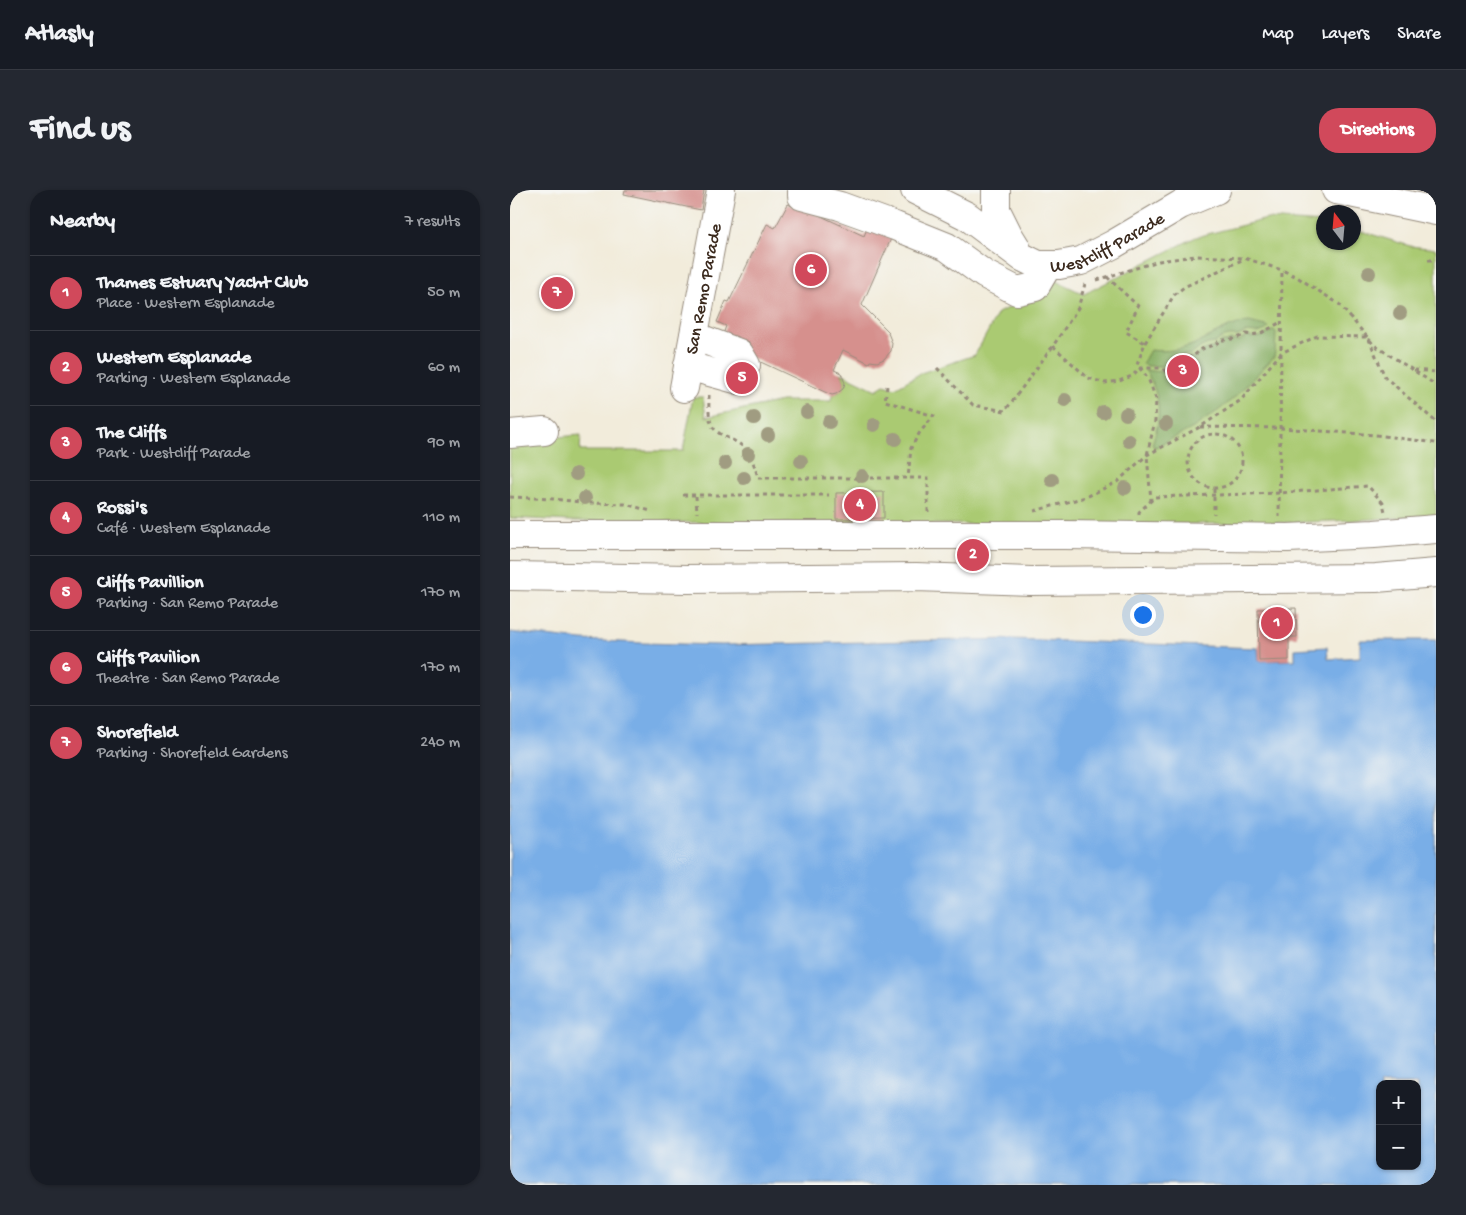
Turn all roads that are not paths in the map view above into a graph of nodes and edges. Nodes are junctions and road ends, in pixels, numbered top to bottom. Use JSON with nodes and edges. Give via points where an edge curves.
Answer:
{"nodes":[{"id":1,"x":721,"y":190,"type":"edge"},
{"id":2,"x":802,"y":190,"type":"edge"},
{"id":3,"x":916,"y":190,"type":"edge"},
{"id":4,"x":996,"y":190,"type":"edge"},
{"id":5,"x":1216,"y":190,"type":"edge"},
{"id":6,"x":1336,"y":190,"type":"edge"},
{"id":7,"x":1436,"y":211,"type":"edge"},
{"id":8,"x":1022,"y":257,"type":"junction"},
{"id":9,"x":1048,"y":265,"type":"junction"},
{"id":10,"x":694,"y":336,"type":"junction"},
{"id":11,"x":544,"y":431,"type":"dead end"},
{"id":12,"x":510,"y":434,"type":"edge"},
{"id":13,"x":1380,"y":525,"type":"junction"},
{"id":14,"x":1436,"y":530,"type":"edge"},
{"id":15,"x":510,"y":535,"type":"edge"},
{"id":16,"x":1436,"y":573,"type":"edge"},
{"id":17,"x":510,"y":576,"type":"edge"},
{"id":18,"x":1376,"y":578,"type":"junction"}],
"edges":[{"from":1,"to":10,"type":"street","name":"San Remo Parade"},
{"from":2,"to":9,"type":"street","via":[[802,196],[840,206],[947,247],[984,274],[1017,291],[1035,288]]},
{"from":3,"to":8,"type":"street","name":"Westcliff Parade","via":[[967,216]]},
{"from":4,"to":8,"type":"street","via":[[996,210]]},
{"from":5,"to":9,"type":"street","name":"Westcliff Parade","via":[[1180,204],[1081,261]]},
{"from":6,"to":7,"type":"street"},
{"from":8,"to":9,"type":"street","name":"Westcliff Parade","via":[[1038,265]]},
{"from":10,"to":10,"type":"street","name":"San Remo Parade","via":[[694,380],[739,380],[746,365],[739,353]]},
{"from":11,"to":12,"type":"street"},
{"from":13,"to":14,"type":"street"},
{"from":13,"to":15,"type":"street","via":[[1279,538]]},
{"from":13,"to":18,"type":"street"},
{"from":16,"to":18,"type":"street"},
{"from":17,"to":18,"type":"street","via":[[687,579],[916,577],[1031,581]]}]}
